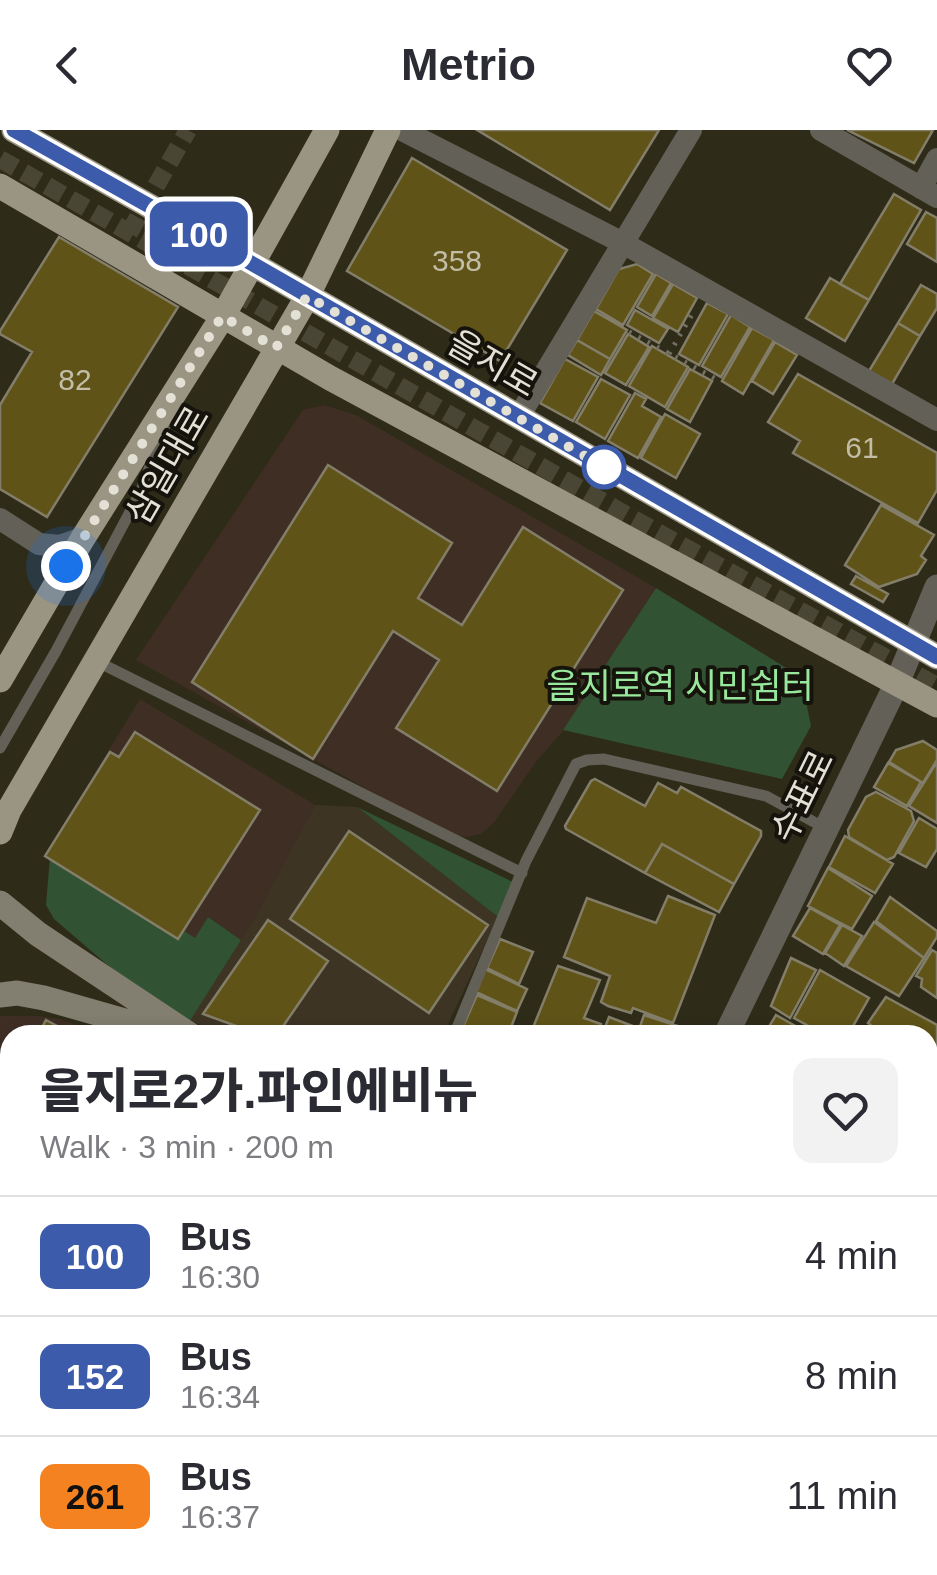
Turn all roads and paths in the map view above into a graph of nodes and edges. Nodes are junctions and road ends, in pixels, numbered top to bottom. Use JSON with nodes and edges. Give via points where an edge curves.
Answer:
{"nodes":[{"id":1,"x":14,"y":130,"type":"edge"},
{"id":2,"x":327,"y":130,"type":"edge"},
{"id":3,"x":388,"y":130,"type":"edge"},
{"id":4,"x":402,"y":130,"type":"edge"},
{"id":5,"x":691,"y":130,"type":"edge"},
{"id":6,"x":821,"y":130,"type":"edge"},
{"id":7,"x":937,"y":159,"type":"edge"},
{"id":8,"x":0,"y":186,"type":"edge"},
{"id":9,"x":929,"y":192,"type":"edge"},
{"id":10,"x":623,"y":243,"type":"junction"},
{"id":11,"x":251,"y":263,"type":"junction"},
{"id":12,"x":706,"y":290,"type":"junction"},
{"id":13,"x":307,"y":296,"type":"junction"},
{"id":14,"x":222,"y":316,"type":"junction"},
{"id":15,"x":630,"y":332,"type":"dead end"},
{"id":16,"x":276,"y":348,"type":"junction"},
{"id":17,"x":669,"y":354,"type":"junction"},
{"id":18,"x":184,"y":378,"type":"junction"},
{"id":19,"x":716,"y":379,"type":"dead end"},
{"id":20,"x":518,"y":418,"type":"junction"},
{"id":21,"x":937,"y":420,"type":"edge"},
{"id":22,"x":0,"y":519,"type":"edge"},
{"id":23,"x":83,"y":538,"type":"junction"},
{"id":24,"x":937,"y":587,"type":"edge"},
{"id":25,"x":912,"y":644,"type":"junction"},
{"id":26,"x":937,"y":657,"type":"edge"},
{"id":27,"x":96,"y":662,"type":"junction"},
{"id":28,"x":0,"y":680,"type":"edge"},
{"id":29,"x":896,"y":683,"type":"junction"},
{"id":30,"x":937,"y":705,"type":"edge"},
{"id":31,"x":0,"y":748,"type":"edge"},
{"id":32,"x":3,"y":821,"type":"edge"},
{"id":33,"x":824,"y":828,"type":"junction"},
{"id":34,"x":522,"y":872,"type":"junction"},
{"id":35,"x":0,"y":903,"type":"edge"},
{"id":36,"x":0,"y":995,"type":"edge"},
{"id":37,"x":140,"y":1025,"type":"edge"},
{"id":38,"x":175,"y":1025,"type":"edge"},
{"id":39,"x":458,"y":1025,"type":"edge"},
{"id":40,"x":731,"y":1025,"type":"edge"}],
"edges":[{"from":1,"to":11,"type":"main road","name":"을지로"},
{"from":2,"to":11,"type":"main road","name":"삼일대로"},
{"from":3,"to":13,"type":"main road","name":"삼일대로"},
{"from":4,"to":10,"type":"street"},
{"from":5,"to":10,"type":"street"},
{"from":6,"to":9,"type":"street"},
{"from":7,"to":9,"type":"street"},
{"from":8,"to":14,"type":"main road"},
{"from":10,"to":12,"type":"street"},
{"from":10,"to":20,"type":"street"},
{"from":11,"to":13,"type":"main road","name":"을지로"},
{"from":11,"to":14,"type":"main road","name":"삼일대로"},
{"from":12,"to":17,"type":"path"},
{"from":12,"to":21,"type":"street"},
{"from":13,"to":16,"type":"main road","name":"삼일대로"},
{"from":13,"to":20,"type":"main road","name":"을지로"},
{"from":14,"to":16,"type":"main road"},
{"from":14,"to":18,"type":"main road","name":"삼일대로"},
{"from":15,"to":17,"type":"path"},
{"from":16,"to":27,"type":"main road","name":"삼일대로"},
{"from":16,"to":29,"type":"main road"},
{"from":17,"to":19,"type":"path"},
{"from":18,"to":23,"type":"main road","name":"삼일대로"},
{"from":18,"to":31,"type":"lane","via":[[140,493]]},
{"from":20,"to":25,"type":"main road","name":"을지로"},
{"from":22,"to":23,"type":"street","via":[[39,544]]},
{"from":23,"to":28,"type":"main road","name":"삼일대로"},
{"from":24,"to":25,"type":"street","name":"수표로"},
{"from":25,"to":26,"type":"main road","name":"을지로"},
{"from":25,"to":29,"type":"street","name":"수표로"},
{"from":27,"to":32,"type":"main road","name":"삼일대로"},
{"from":27,"to":34,"type":"lane"},
{"from":29,"to":30,"type":"main road"},
{"from":29,"to":33,"type":"street","name":"수표로"},
{"from":33,"to":34,"type":"lane","via":[[766,796],[587,760],[576,764]]},
{"from":33,"to":40,"type":"street","name":"수표로"},
{"from":34,"to":39,"type":"lane"},
{"from":35,"to":38,"type":"main road"},
{"from":36,"to":37,"type":"main road","via":[[44,998]]}]}
